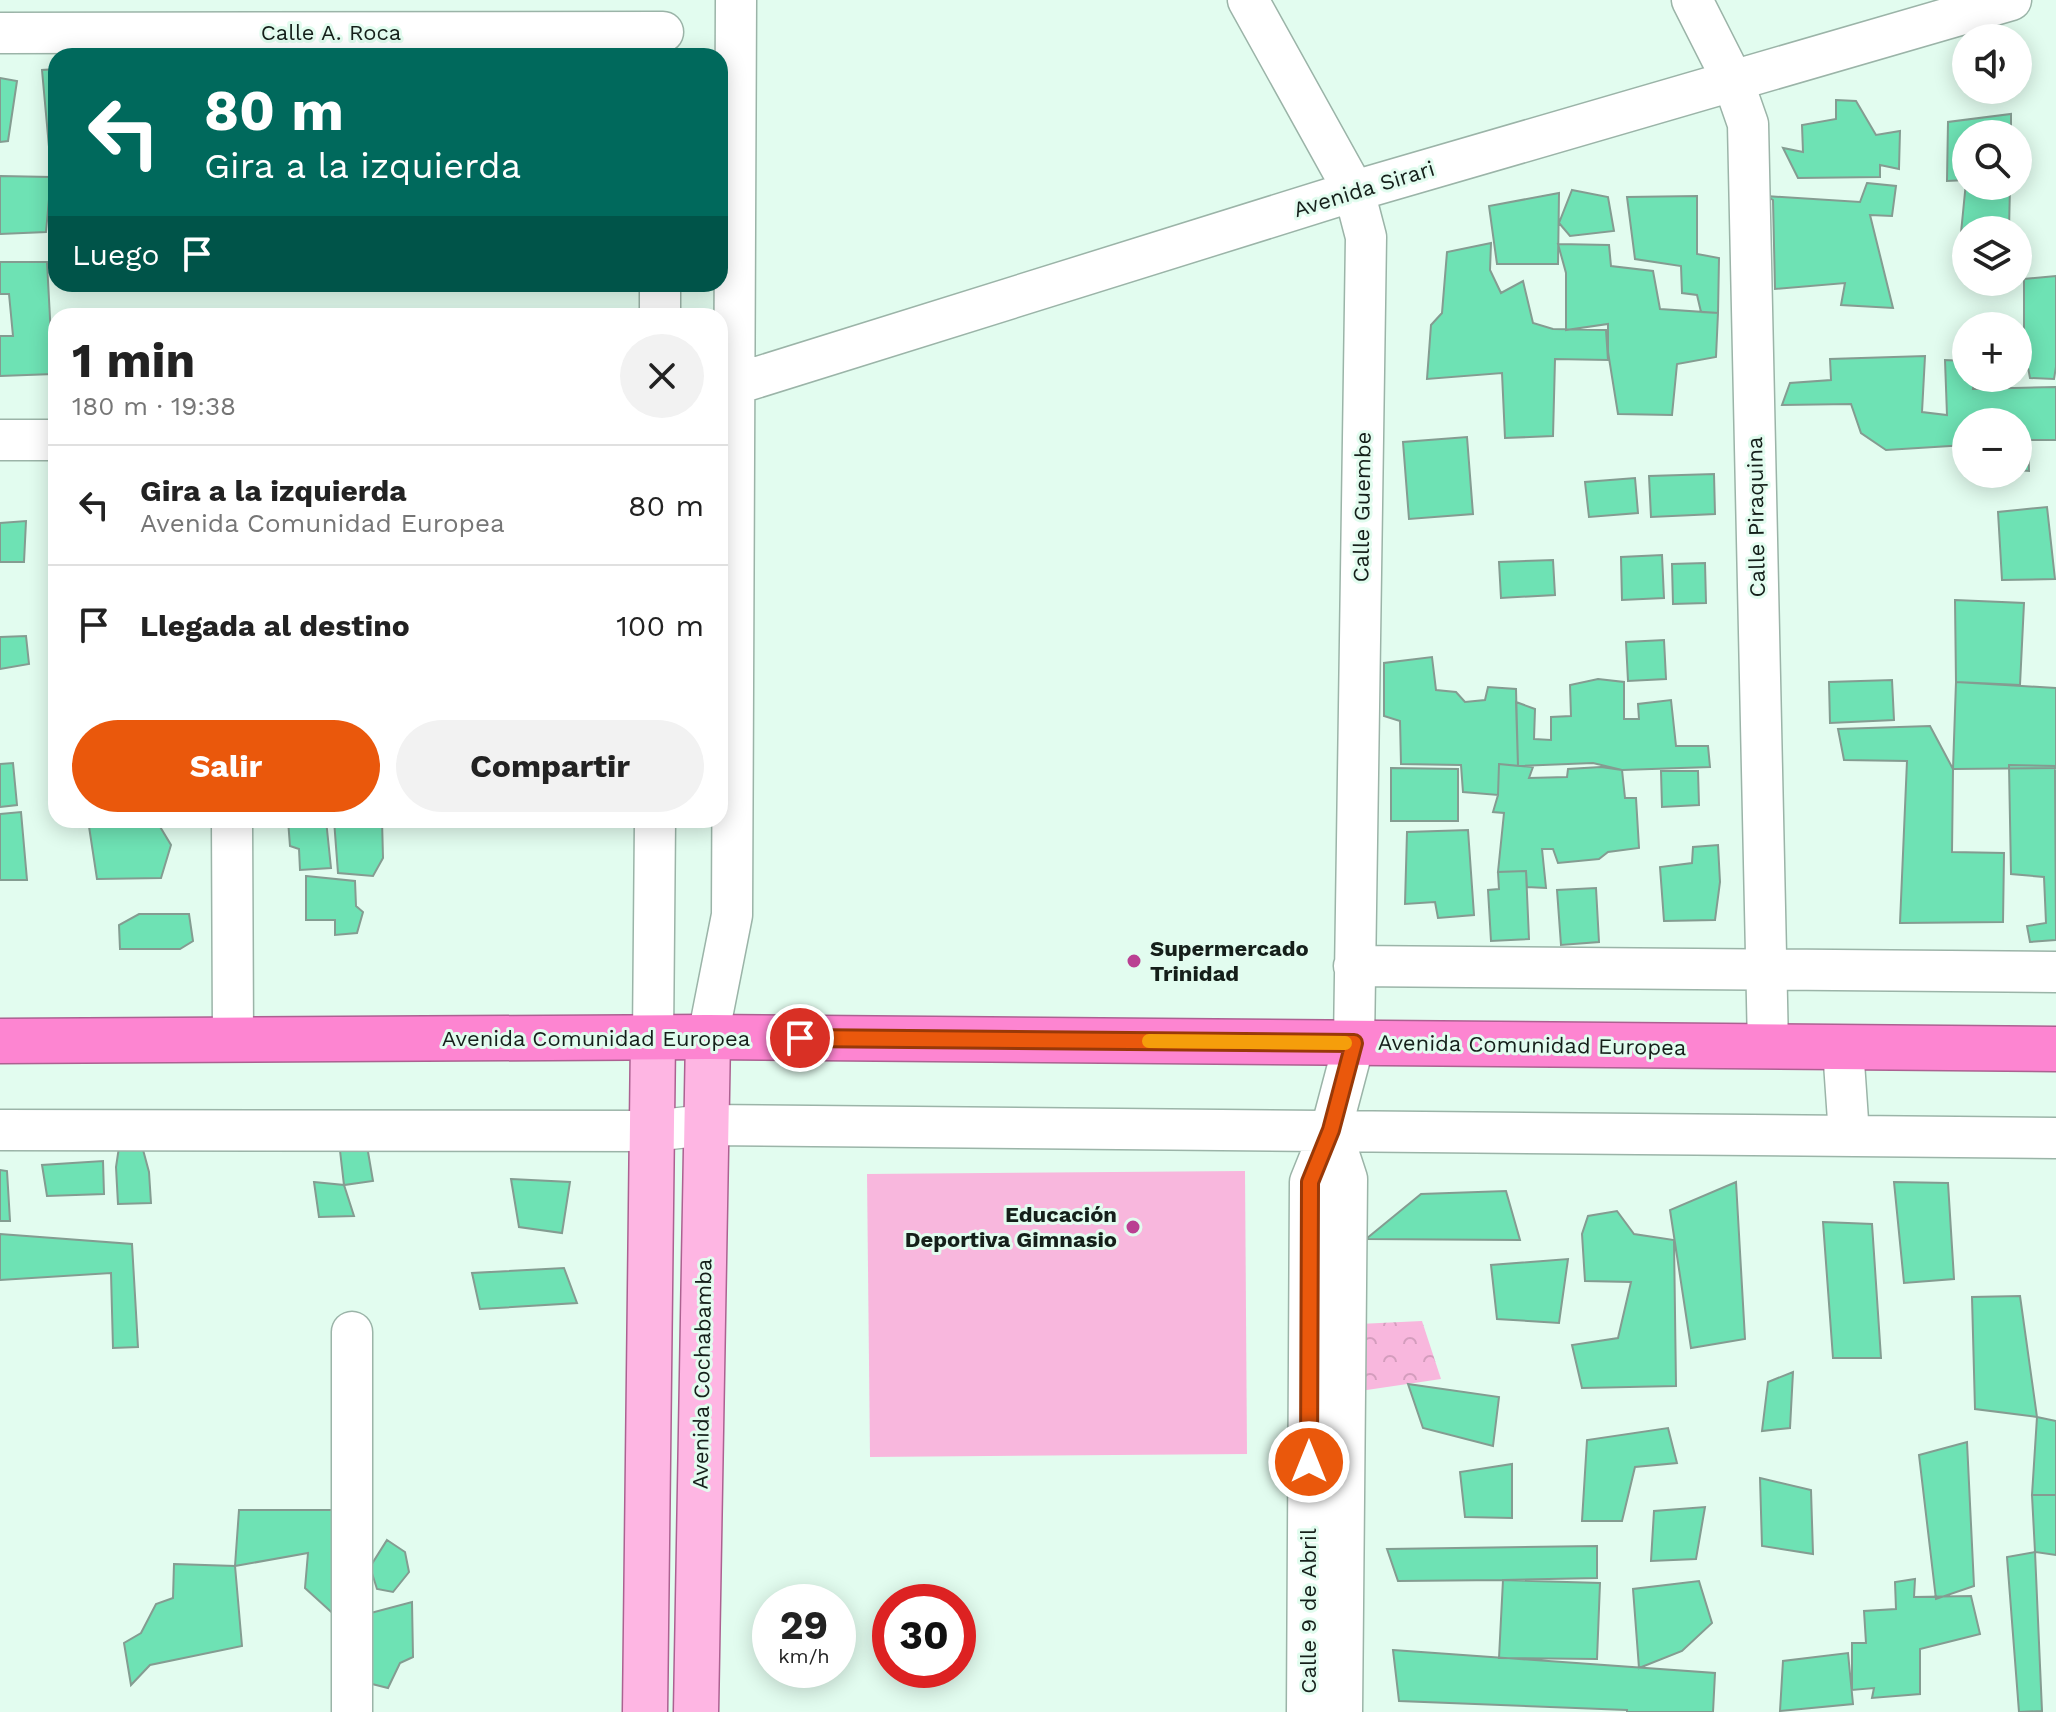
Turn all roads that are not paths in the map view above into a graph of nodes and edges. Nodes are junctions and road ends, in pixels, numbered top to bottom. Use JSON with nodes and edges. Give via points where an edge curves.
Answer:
{"nodes":[{"id":1,"x":736,"y":0,"type":"edge"},
{"id":2,"x":1248,"y":0,"type":"edge"},
{"id":3,"x":1692,"y":0,"type":"edge"},
{"id":4,"x":2011,"y":0,"type":"edge"},
{"id":5,"x":663,"y":29,"type":"edge"},
{"id":6,"x":0,"y":33,"type":"edge"},
{"id":7,"x":1733,"y":81,"type":"junction"},
{"id":8,"x":1354,"y":191,"type":"junction"},
{"id":9,"x":728,"y":387,"type":"edge"},
{"id":10,"x":0,"y":440,"type":"edge"},
{"id":11,"x":48,"y":440,"type":"edge"},
{"id":12,"x":232,"y":828,"type":"edge"},
{"id":13,"x":655,"y":828,"type":"edge"},
{"id":14,"x":1354,"y":966,"type":"junction"},
{"id":15,"x":1765,"y":970,"type":"junction"},
{"id":16,"x":2056,"y":972,"type":"edge"},
{"id":17,"x":708,"y":1037,"type":"junction"},
{"id":18,"x":233,"y":1038,"type":"junction"},
{"id":19,"x":653,"y":1038,"type":"junction"},
{"id":20,"x":0,"y":1041,"type":"edge"},
{"id":21,"x":1354,"y":1043,"type":"junction"},
{"id":22,"x":1768,"y":1047,"type":"junction"},
{"id":23,"x":1843,"y":1048,"type":"junction"},
{"id":24,"x":2056,"y":1049,"type":"edge"},
{"id":25,"x":706,"y":1125,"type":"junction"},
{"id":26,"x":0,"y":1130,"type":"edge"},
{"id":27,"x":1331,"y":1130,"type":"junction"},
{"id":28,"x":1849,"y":1135,"type":"junction"},
{"id":29,"x":2056,"y":1138,"type":"edge"},
{"id":30,"x":652,"y":1146,"type":"junction"},
{"id":31,"x":352,"y":1332,"type":"dead end"},
{"id":32,"x":352,"y":1712,"type":"edge"},
{"id":33,"x":645,"y":1712,"type":"edge"},
{"id":34,"x":696,"y":1712,"type":"edge"},
{"id":35,"x":1307,"y":1712,"type":"edge"},
{"id":36,"x":1342,"y":1712,"type":"edge"}],
"edges":[{"from":1,"to":9,"type":"street"},
{"from":2,"to":8,"type":"street","name":"Calle Guembe"},
{"from":3,"to":7,"type":"street","name":"Calle Piraquina"},
{"from":4,"to":7,"type":"street","name":"Avenida Sirari"},
{"from":5,"to":6,"type":"street","name":"Calle A. Roca"},
{"from":7,"to":8,"type":"street","name":"Avenida Sirari"},
{"from":7,"to":15,"type":"street","name":"Calle Piraquina","via":[[1748,124]]},
{"from":8,"to":9,"type":"street","name":"Avenida Sirari"},
{"from":8,"to":14,"type":"street","name":"Calle Guembe","via":[[1366,237]]},
{"from":9,"to":17,"type":"street","via":[[732,915]]},
{"from":10,"to":11,"type":"street"},
{"from":12,"to":18,"type":"street"},
{"from":13,"to":19,"type":"street"},
{"from":14,"to":15,"type":"street"},
{"from":14,"to":21,"type":"street","name":"Calle Guembe"},
{"from":15,"to":16,"type":"street"},
{"from":15,"to":22,"type":"street","name":"Calle Piraquina"},
{"from":17,"to":19,"type":"highway","name":"Avenida Comunidad Europea"},
{"from":17,"to":21,"type":"highway","name":"Avenida Comunidad Europea"},
{"from":17,"to":25,"type":"main road","name":"Avenida Cochabamba"},
{"from":18,"to":19,"type":"highway","name":"Avenida Comunidad Europea"},
{"from":18,"to":20,"type":"highway","name":"Avenida Comunidad Europea"},
{"from":19,"to":30,"type":"main road"},
{"from":21,"to":22,"type":"highway","name":"Avenida Comunidad Europea"},
{"from":21,"to":27,"type":"street","name":"Calle 9 de Abril"},
{"from":22,"to":23,"type":"highway","name":"Avenida Comunidad Europea"},
{"from":23,"to":24,"type":"highway","name":"Avenida Comunidad Europea"},
{"from":23,"to":28,"type":"street"},
{"from":25,"to":27,"type":"street"},
{"from":25,"to":30,"type":"street"},
{"from":25,"to":34,"type":"main road","name":"Avenida Cochabamba"},
{"from":26,"to":30,"type":"street"},
{"from":27,"to":28,"type":"street"},
{"from":27,"to":35,"type":"street","name":"Calle 9 de Abril","via":[[1310,1182]]},
{"from":27,"to":36,"type":"street","name":"Calle 9 de Abril","via":[[1347,1179]]},
{"from":28,"to":29,"type":"street"},
{"from":30,"to":33,"type":"main road"},
{"from":31,"to":32,"type":"street"}]}
